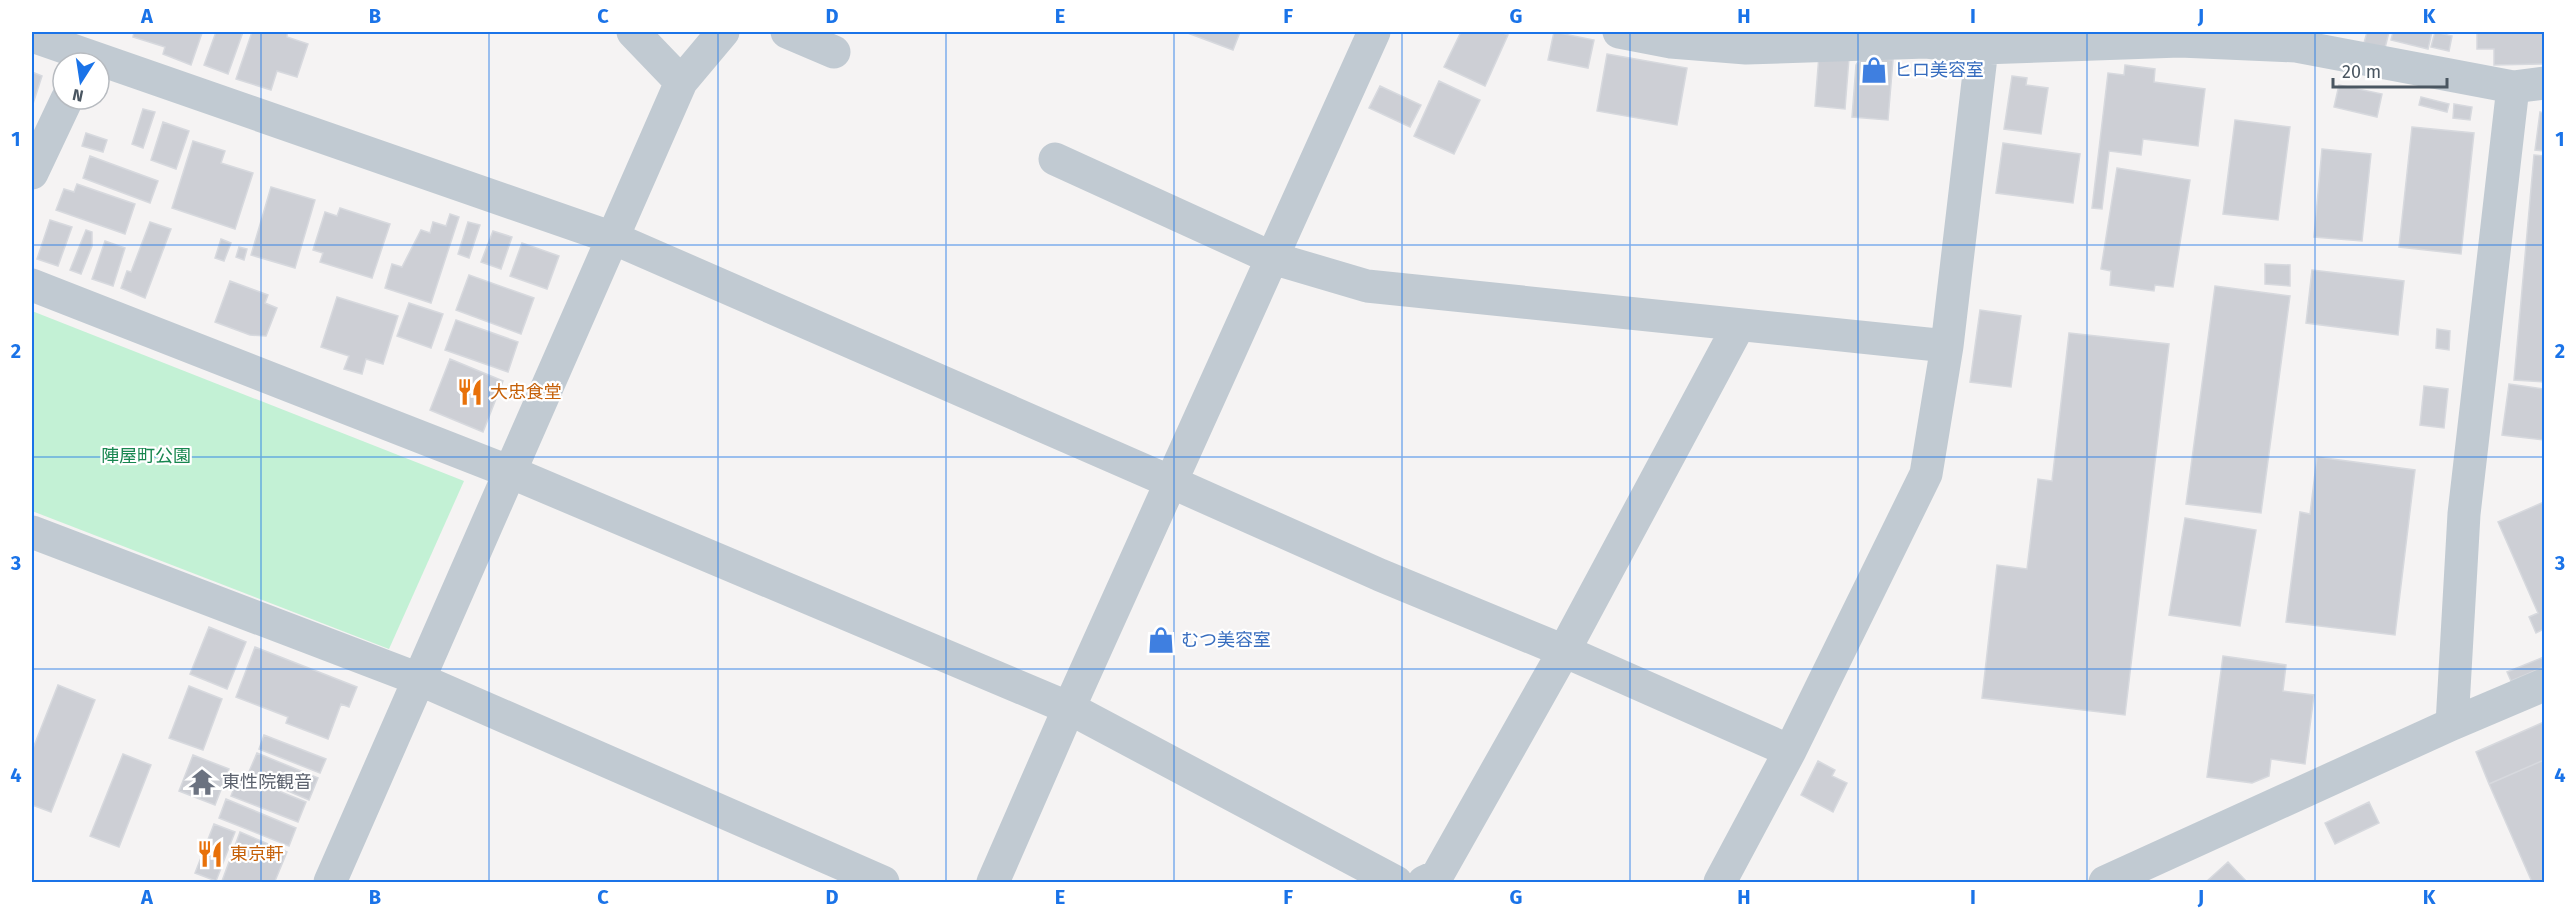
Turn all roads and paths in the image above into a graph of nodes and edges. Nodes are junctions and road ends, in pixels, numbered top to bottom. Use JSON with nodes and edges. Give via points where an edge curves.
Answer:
{"nodes":[{"id":1,"x":633,"y":32,"type":"edge"},
{"id":2,"x":723,"y":32,"type":"edge"},
{"id":3,"x":787,"y":32,"type":"edge"},
{"id":4,"x":1374,"y":32,"type":"edge"},
{"id":5,"x":1619,"y":32,"type":"edge"},
{"id":6,"x":32,"y":36,"type":"edge"},
{"id":7,"x":1982,"y":48,"type":"junction"},
{"id":8,"x":90,"y":50,"type":"edge"},
{"id":9,"x":834,"y":52,"type":"dead end"},
{"id":10,"x":681,"y":82,"type":"junction"},
{"id":11,"x":2544,"y":83,"type":"edge"},
{"id":12,"x":2513,"y":87,"type":"junction"},
{"id":13,"x":61,"y":111,"type":"edge"},
{"id":14,"x":1055,"y":159,"type":"dead end"},
{"id":15,"x":32,"y":173,"type":"edge"},
{"id":16,"x":613,"y":238,"type":"junction"},
{"id":17,"x":1272,"y":258,"type":"junction"},
{"id":18,"x":32,"y":285,"type":"edge"},
{"id":19,"x":1739,"y":325,"type":"junction"},
{"id":20,"x":1947,"y":346,"type":"junction"},
{"id":21,"x":510,"y":472,"type":"junction"},
{"id":22,"x":1171,"y":482,"type":"junction"},
{"id":23,"x":32,"y":532,"type":"edge"},
{"id":24,"x":1564,"y":651,"type":"junction"},
{"id":25,"x":421,"y":680,"type":"junction"},
{"id":26,"x":2544,"y":685,"type":"edge"},
{"id":27,"x":1069,"y":708,"type":"junction"},
{"id":28,"x":2452,"y":724,"type":"junction"},
{"id":29,"x":1790,"y":751,"type":"junction"},
{"id":30,"x":330,"y":882,"type":"edge"},
{"id":31,"x":883,"y":882,"type":"edge"},
{"id":32,"x":993,"y":882,"type":"edge"},
{"id":33,"x":1396,"y":882,"type":"edge"},
{"id":34,"x":1424,"y":882,"type":"edge"},
{"id":35,"x":1719,"y":882,"type":"edge"},
{"id":36,"x":2105,"y":882,"type":"edge"}],
"edges":[{"from":1,"to":10,"type":"street"},
{"from":2,"to":10,"type":"street"},
{"from":3,"to":9,"type":"street"},
{"from":4,"to":17,"type":"street"},
{"from":5,"to":7,"type":"street","via":[[1671,42],[1746,48],[1926,42]]},
{"from":6,"to":8,"type":"street"},
{"from":7,"to":12,"type":"street","via":[[2180,41],[2295,46]]},
{"from":7,"to":20,"type":"street"},
{"from":8,"to":16,"type":"street"},
{"from":10,"to":16,"type":"street"},
{"from":11,"to":12,"type":"street"},
{"from":12,"to":28,"type":"street","via":[[2464,514]]},
{"from":13,"to":15,"type":"street"},
{"from":14,"to":17,"type":"street"},
{"from":16,"to":21,"type":"street"},
{"from":16,"to":22,"type":"street"},
{"from":17,"to":19,"type":"street","via":[[1367,286]]},
{"from":17,"to":22,"type":"street"},
{"from":18,"to":21,"type":"street"},
{"from":19,"to":20,"type":"street"},
{"from":19,"to":24,"type":"street"},
{"from":20,"to":29,"type":"street","via":[[1926,474]]},
{"from":21,"to":25,"type":"street"},
{"from":21,"to":27,"type":"street"},
{"from":22,"to":24,"type":"street"},
{"from":22,"to":27,"type":"street"},
{"from":23,"to":25,"type":"street"},
{"from":24,"to":29,"type":"street"},
{"from":24,"to":34,"type":"street","via":[[1437,876]]},
{"from":25,"to":30,"type":"street"},
{"from":25,"to":31,"type":"street"},
{"from":26,"to":28,"type":"street"},
{"from":27,"to":32,"type":"street"},
{"from":27,"to":33,"type":"street"},
{"from":28,"to":36,"type":"street"},
{"from":29,"to":35,"type":"street"}]}
